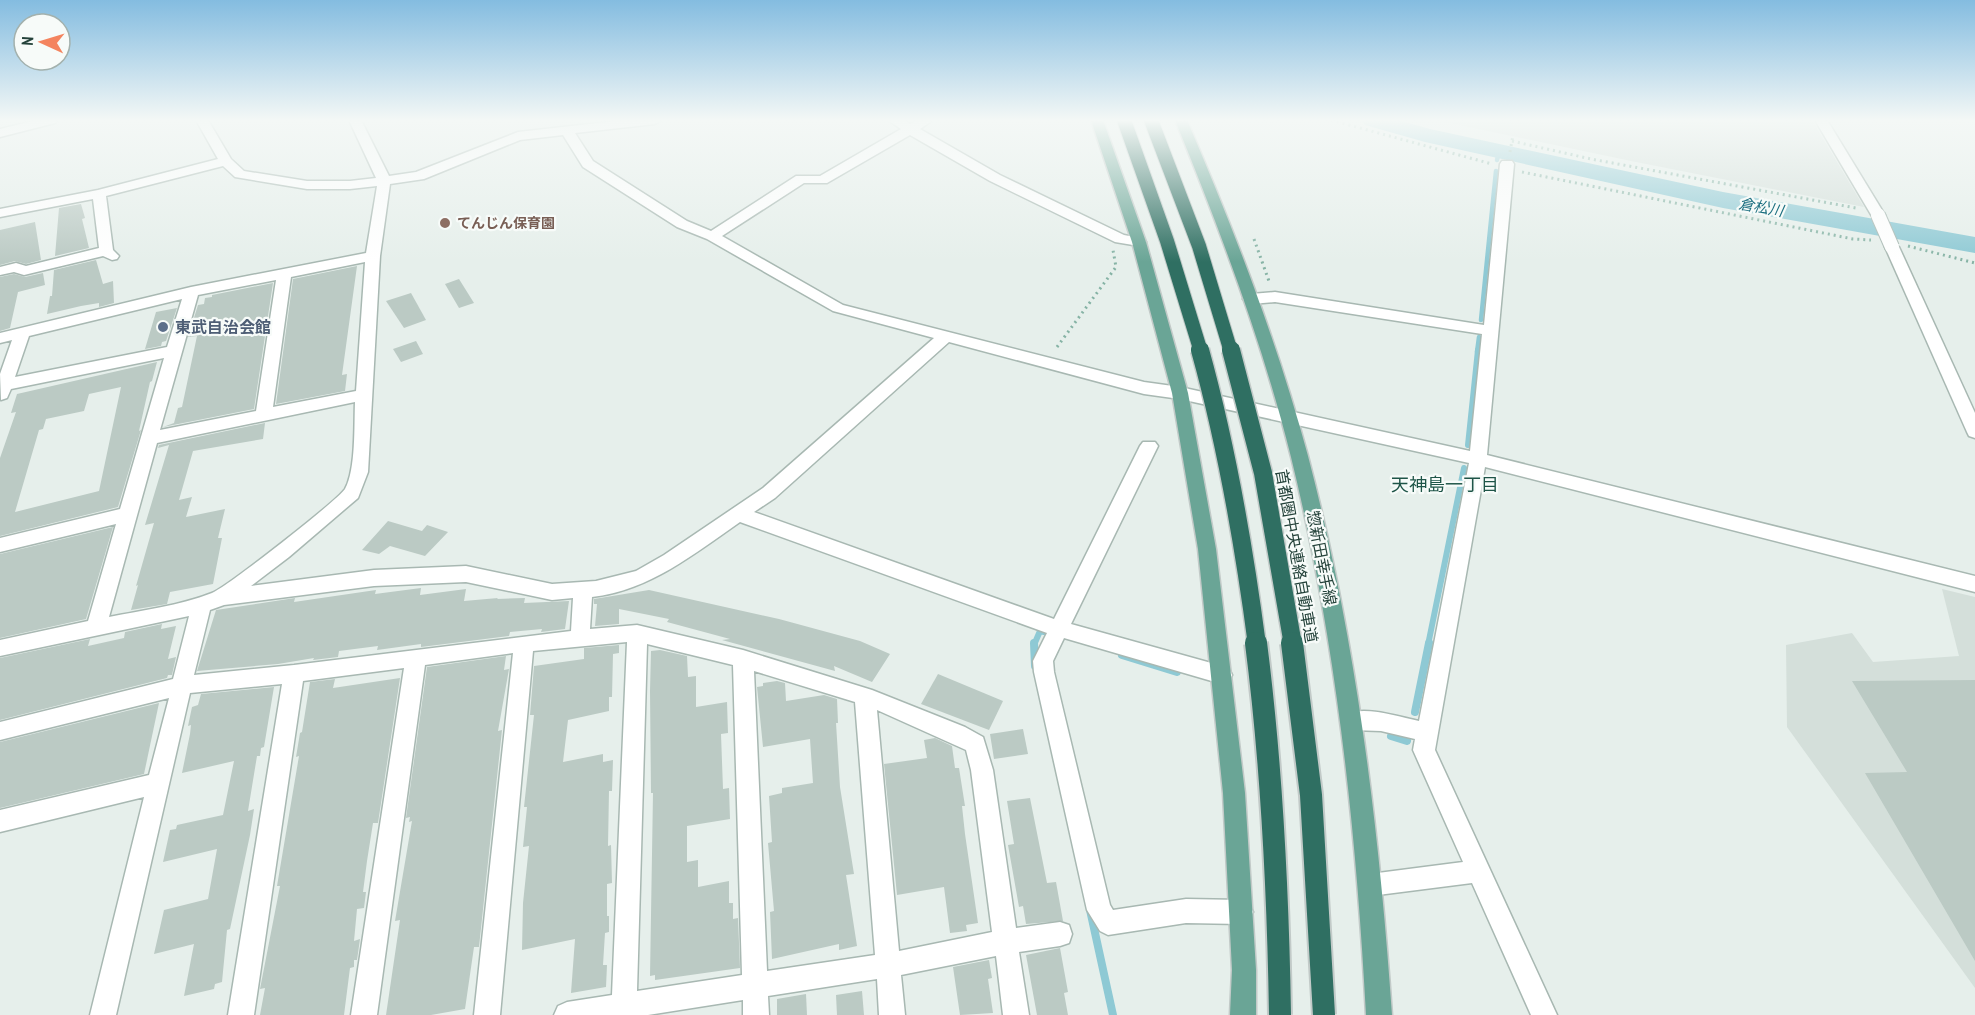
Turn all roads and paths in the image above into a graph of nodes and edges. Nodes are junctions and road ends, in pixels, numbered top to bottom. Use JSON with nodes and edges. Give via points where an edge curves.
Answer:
{"nodes":[{"id":1,"x":201,"y":167,"type":"edge"},
{"id":2,"x":233,"y":167,"type":"edge"},
{"id":3,"x":378,"y":167,"type":"edge"},
{"id":4,"x":440,"y":167,"type":"edge"},
{"id":5,"x":593,"y":167,"type":"edge"},
{"id":6,"x":844,"y":167,"type":"edge"},
{"id":7,"x":977,"y":167,"type":"edge"},
{"id":8,"x":1113,"y":167,"type":"edge"},
{"id":9,"x":1141,"y":167,"type":"edge"},
{"id":10,"x":1169,"y":167,"type":"edge"},
{"id":11,"x":1200,"y":167,"type":"edge"},
{"id":12,"x":1507,"y":167,"type":"edge"},
{"id":13,"x":1513,"y":167,"type":"edge"},
{"id":14,"x":1635,"y":167,"type":"edge"},
{"id":15,"x":1850,"y":167,"type":"edge"},
{"id":16,"x":384,"y":180,"type":"junction"},
{"id":17,"x":99,"y":194,"type":"junction"},
{"id":18,"x":0,"y":213,"type":"edge"},
{"id":19,"x":1877,"y":213,"type":"junction"},
{"id":20,"x":712,"y":236,"type":"junction"},
{"id":21,"x":1114,"y":236,"type":"junction"},
{"id":22,"x":1254,"y":239,"type":"dead end"},
{"id":23,"x":1871,"y":240,"type":"dead end"},
{"id":24,"x":1139,"y":242,"type":"junction"},
{"id":25,"x":1898,"y":246,"type":"junction"},
{"id":26,"x":374,"y":255,"type":"junction"},
{"id":27,"x":1975,"y":263,"type":"edge"},
{"id":28,"x":0,"y":271,"type":"edge"},
{"id":29,"x":284,"y":274,"type":"junction"},
{"id":30,"x":191,"y":292,"type":"junction"},
{"id":31,"x":1275,"y":297,"type":"junction"},
{"id":32,"x":1251,"y":299,"type":"junction"},
{"id":33,"x":1490,"y":331,"type":"junction"},
{"id":34,"x":22,"y":333,"type":"junction"},
{"id":35,"x":945,"y":337,"type":"junction"},
{"id":36,"x":0,"y":338,"type":"edge"},
{"id":37,"x":1057,"y":347,"type":"dead end"},
{"id":38,"x":175,"y":351,"type":"junction"},
{"id":39,"x":2,"y":390,"type":"edge"},
{"id":40,"x":1180,"y":393,"type":"junction"},
{"id":41,"x":364,"y":395,"type":"junction"},
{"id":42,"x":264,"y":415,"type":"junction"},
{"id":43,"x":1288,"y":417,"type":"junction"},
{"id":44,"x":1975,"y":432,"type":"edge"},
{"id":45,"x":150,"y":438,"type":"junction"},
{"id":46,"x":1149,"y":446,"type":"dead end"},
{"id":47,"x":1478,"y":459,"type":"junction"},
{"id":48,"x":129,"y":514,"type":"junction"},
{"id":49,"x":738,"y":514,"type":"junction"},
{"id":50,"x":0,"y":545,"type":"edge"},
{"id":51,"x":1975,"y":584,"type":"edge"},
{"id":52,"x":584,"y":590,"type":"junction"},
{"id":53,"x":223,"y":597,"type":"junction"},
{"id":54,"x":201,"y":605,"type":"junction"},
{"id":55,"x":96,"y":627,"type":"junction"},
{"id":56,"x":1060,"y":629,"type":"junction"},
{"id":57,"x":637,"y":633,"type":"junction"},
{"id":58,"x":580,"y":638,"type":"junction"},
{"id":59,"x":524,"y":643,"type":"junction"},
{"id":60,"x":0,"y":648,"type":"edge"},
{"id":61,"x":416,"y":658,"type":"junction"},
{"id":62,"x":743,"y":659,"type":"junction"},
{"id":63,"x":294,"y":674,"type":"junction"},
{"id":64,"x":1222,"y":675,"type":"junction"},
{"id":65,"x":183,"y":685,"type":"junction"},
{"id":66,"x":865,"y":696,"type":"junction"},
{"id":67,"x":1352,"y":721,"type":"junction"},
{"id":68,"x":0,"y":731,"type":"edge"},
{"id":69,"x":1427,"y":732,"type":"junction"},
{"id":70,"x":159,"y":783,"type":"junction"},
{"id":71,"x":0,"y":821,"type":"edge"},
{"id":72,"x":1478,"y":871,"type":"junction"},
{"id":73,"x":1370,"y":885,"type":"junction"},
{"id":74,"x":1241,"y":912,"type":"junction"},
{"id":75,"x":1060,"y":934,"type":"dead end"},
{"id":76,"x":1005,"y":942,"type":"junction"},
{"id":77,"x":888,"y":965,"type":"junction"},
{"id":78,"x":755,"y":985,"type":"junction"},
{"id":79,"x":624,"y":1010,"type":"edge"},
{"id":80,"x":103,"y":1015,"type":"edge"},
{"id":81,"x":241,"y":1015,"type":"edge"},
{"id":82,"x":364,"y":1015,"type":"edge"},
{"id":83,"x":487,"y":1015,"type":"edge"},
{"id":84,"x":567,"y":1015,"type":"edge"},
{"id":85,"x":756,"y":1015,"type":"edge"},
{"id":86,"x":892,"y":1015,"type":"edge"},
{"id":87,"x":1016,"y":1015,"type":"edge"},
{"id":88,"x":1243,"y":1015,"type":"edge"},
{"id":89,"x":1280,"y":1015,"type":"edge"},
{"id":90,"x":1324,"y":1015,"type":"edge"},
{"id":91,"x":1379,"y":1015,"type":"edge"},
{"id":92,"x":1544,"y":1015,"type":"edge"}],
"edges":[{"from":1,"to":17,"type":"street"},
{"from":2,"to":16,"type":"street","via":[[240,174],[307,185]]},
{"from":3,"to":16,"type":"street"},
{"from":4,"to":16,"type":"street","via":[[419,176]]},
{"from":5,"to":20,"type":"street","via":[[682,224]]},
{"from":6,"to":20,"type":"street","via":[[822,180],[801,179]]},
{"from":7,"to":21,"type":"street"},
{"from":8,"to":24,"type":"main road"},
{"from":9,"to":89,"type":"highway","bridge":true,"via":[[1204,365],[1242,547],[1272,793]]},
{"from":10,"to":90,"type":"highway","name":"首都圏中央連絡自動車道","bridge":true,"via":[[1236,367],[1263,473],[1289,616],[1311,795]]},
{"from":11,"to":32,"type":"main road","name":"惣新田幸手線"},
{"from":12,"to":33,"type":"street"},
{"from":13,"to":23,"type":"path"},
{"from":14,"to":19,"type":"path"},
{"from":15,"to":19,"type":"street"},
{"from":16,"to":26,"type":"street"},
{"from":17,"to":18,"type":"street"},
{"from":17,"to":28,"type":"street","via":[[109,253],[24,271],[16,267]]},
{"from":19,"to":25,"type":"street","bridge":true},
{"from":20,"to":35,"type":"street","via":[[838,308]]},
{"from":21,"to":24,"type":"street"},
{"from":21,"to":37,"type":"path","via":[[1111,242],[1116,267]]},
{"from":22,"to":31,"type":"path"},
{"from":24,"to":40,"type":"main road"},
{"from":25,"to":27,"type":"path"},
{"from":25,"to":44,"type":"street"},
{"from":26,"to":29,"type":"street"},
{"from":26,"to":41,"type":"street"},
{"from":29,"to":30,"type":"street"},
{"from":29,"to":42,"type":"street"},
{"from":30,"to":34,"type":"street"},
{"from":30,"to":38,"type":"street"},
{"from":31,"to":32,"type":"street"},
{"from":31,"to":33,"type":"street"},
{"from":32,"to":43,"type":"main road","name":"惣新田幸手線"},
{"from":33,"to":47,"type":"street"},
{"from":34,"to":36,"type":"street"},
{"from":34,"to":39,"type":"street"},
{"from":35,"to":40,"type":"street","via":[[1144,388]]},
{"from":35,"to":49,"type":"street","via":[[769,493]]},
{"from":38,"to":39,"type":"street"},
{"from":38,"to":45,"type":"street"},
{"from":40,"to":43,"type":"street"},
{"from":40,"to":64,"type":"main road","via":[[1207,549]]},
{"from":41,"to":42,"type":"street"},
{"from":41,"to":53,"type":"street","via":[[359,472],[352,493]]},
{"from":42,"to":45,"type":"street"},
{"from":43,"to":47,"type":"street"},
{"from":43,"to":67,"type":"main road","name":"惣新田幸手線","via":[[1319,538]]},
{"from":45,"to":48,"type":"street"},
{"from":46,"to":56,"type":"street"},
{"from":47,"to":51,"type":"street"},
{"from":47,"to":69,"type":"street"},
{"from":48,"to":50,"type":"street"},
{"from":48,"to":55,"type":"street"},
{"from":49,"to":52,"type":"street","via":[[641,577]]},
{"from":49,"to":56,"type":"street"},
{"from":52,"to":53,"type":"street","via":[[552,592],[466,574],[374,578]]},
{"from":52,"to":58,"type":"street"},
{"from":53,"to":54,"type":"street"},
{"from":54,"to":55,"type":"street"},
{"from":54,"to":65,"type":"street"},
{"from":55,"to":60,"type":"street"},
{"from":56,"to":64,"type":"street"},
{"from":56,"to":74,"type":"street","via":[[1043,661],[1044,672],[1099,910],[1108,922],[1186,911]]},
{"from":57,"to":58,"type":"street"},
{"from":57,"to":62,"type":"street"},
{"from":57,"to":79,"type":"street"},
{"from":58,"to":59,"type":"street"},
{"from":59,"to":61,"type":"street"},
{"from":59,"to":83,"type":"street"},
{"from":61,"to":63,"type":"street"},
{"from":61,"to":82,"type":"street"},
{"from":62,"to":66,"type":"street"},
{"from":62,"to":78,"type":"street"},
{"from":63,"to":65,"type":"street"},
{"from":63,"to":81,"type":"street"},
{"from":64,"to":74,"type":"main road"},
{"from":65,"to":68,"type":"street"},
{"from":65,"to":70,"type":"street"},
{"from":66,"to":76,"type":"street","via":[[975,744],[982,770]]},
{"from":66,"to":77,"type":"street"},
{"from":67,"to":69,"type":"street","via":[[1381,722]]},
{"from":67,"to":73,"type":"main road","name":"惣新田幸手線"},
{"from":69,"to":72,"type":"street","via":[[1425,759]]},
{"from":70,"to":71,"type":"street"},
{"from":70,"to":80,"type":"street"},
{"from":72,"to":73,"type":"street"},
{"from":72,"to":92,"type":"street"},
{"from":73,"to":91,"type":"main road","name":"惣新田幸手線"},
{"from":74,"to":88,"type":"main road"},
{"from":75,"to":76,"type":"street"},
{"from":76,"to":77,"type":"street"},
{"from":76,"to":87,"type":"street"},
{"from":77,"to":78,"type":"street"},
{"from":77,"to":86,"type":"street"},
{"from":78,"to":79,"type":"street"},
{"from":78,"to":85,"type":"street"},
{"from":79,"to":84,"type":"street"}]}
